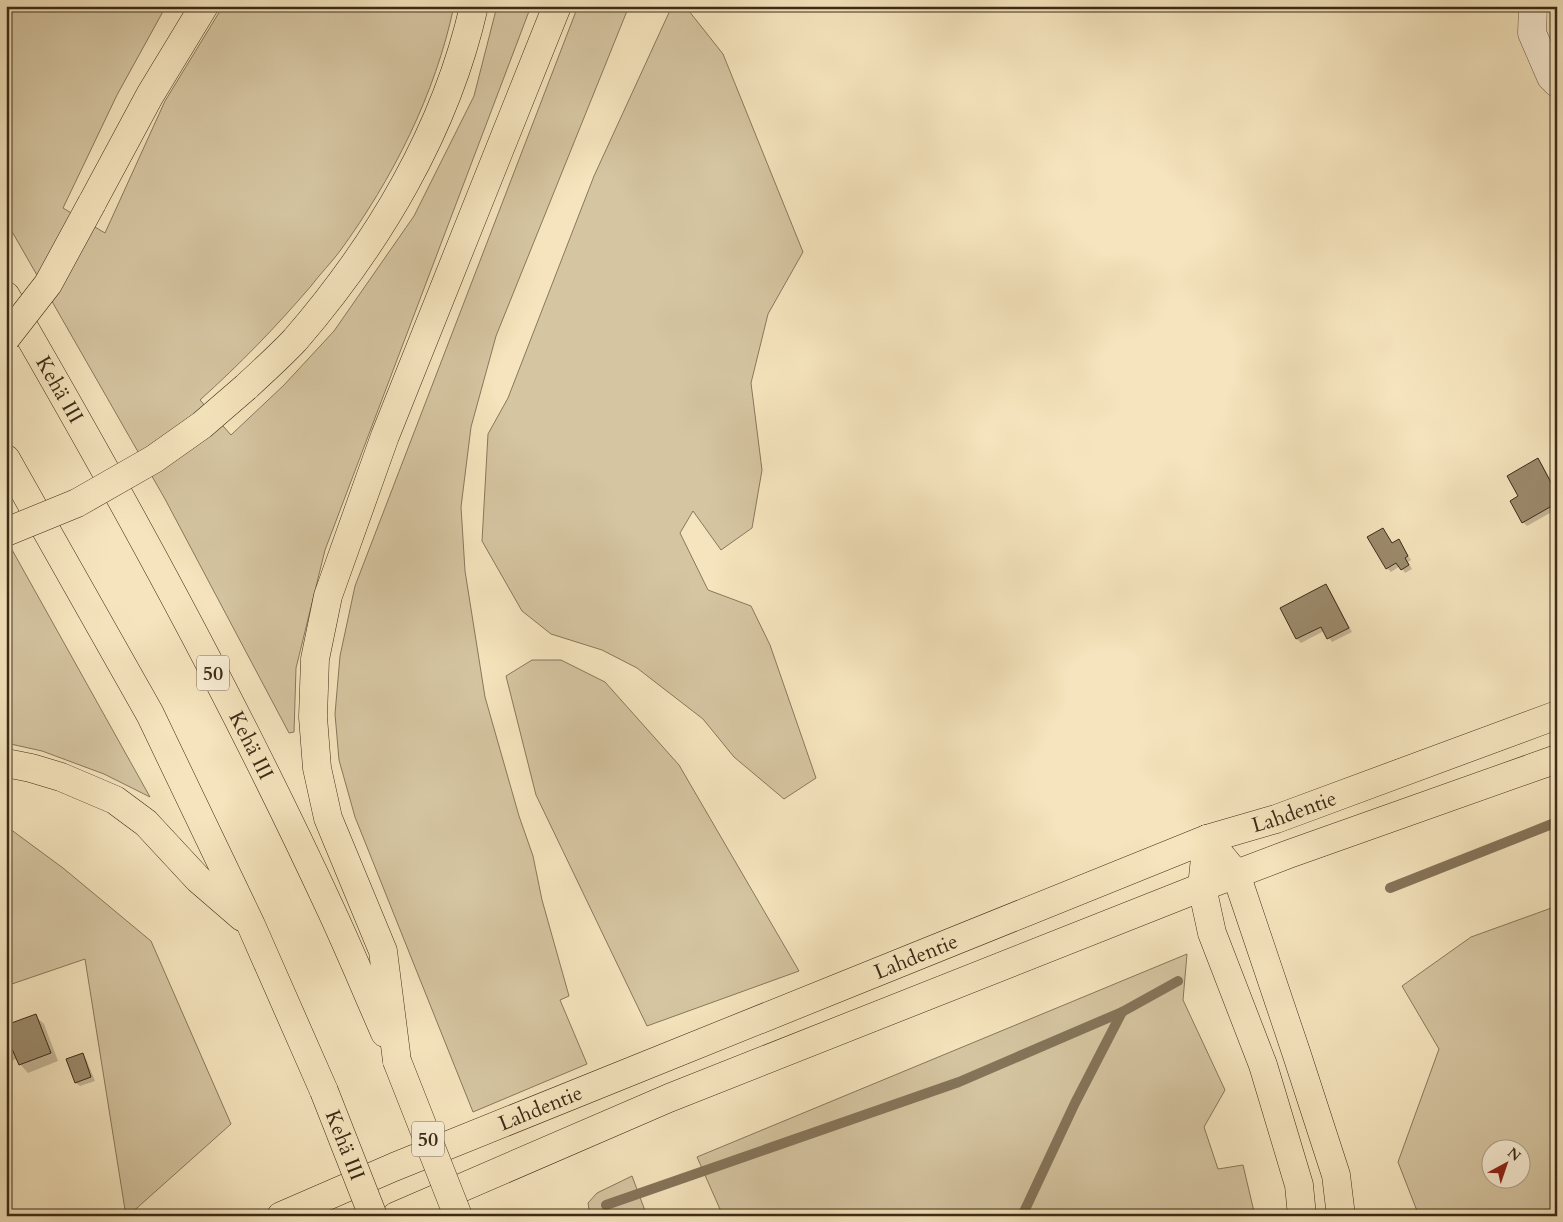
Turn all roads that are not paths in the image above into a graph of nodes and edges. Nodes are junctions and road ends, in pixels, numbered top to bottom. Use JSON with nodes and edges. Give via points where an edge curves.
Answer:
{"nodes":[{"id":1,"x":204,"y":6,"type":"edge"},
{"id":2,"x":474,"y":6,"type":"edge"},
{"id":3,"x":557,"y":6,"type":"edge"},
{"id":4,"x":1533,"y":6,"type":"edge"},
{"id":5,"x":1557,"y":83,"type":"edge"},
{"id":6,"x":6,"y":296,"type":"edge"},
{"id":7,"x":6,"y":338,"type":"edge"},
{"id":8,"x":6,"y":459,"type":"edge"},
{"id":9,"x":6,"y":532,"type":"edge"},
{"id":10,"x":1557,"y":715,"type":"edge"},
{"id":11,"x":1557,"y":759,"type":"edge"},
{"id":12,"x":6,"y":763,"type":"edge"},
{"id":13,"x":1207,"y":839,"type":"junction"},
{"id":14,"x":1236,"y":874,"type":"junction"},
{"id":15,"x":1202,"y":888,"type":"junction"},
{"id":16,"x":251,"y":925,"type":"junction"},
{"id":17,"x":397,"y":1061,"type":"junction"},
{"id":18,"x":281,"y":1216,"type":"edge"},
{"id":19,"x":373,"y":1216,"type":"edge"},
{"id":20,"x":396,"y":1216,"type":"edge"},
{"id":21,"x":458,"y":1216,"type":"edge"},
{"id":22,"x":1302,"y":1216,"type":"edge"},
{"id":23,"x":1341,"y":1216,"type":"edge"}],
"edges":[{"from":1,"to":7,"type":"main road","bridge":true,"via":[[150,95],[48,284]]},
{"from":2,"to":9,"type":"main road","bridge":true,"via":[[468,34],[438,118],[398,197],[351,270],[294,341],[202,425],[154,460],[77,503]]},
{"from":3,"to":17,"type":"main road","via":[[385,436],[328,596],[316,659],[313,717],[317,768],[328,818],[383,951]]},
{"from":4,"to":5,"type":"lane","via":[[1532,33],[1550,77]]},
{"from":6,"to":17,"type":"main road","name":"Kehä III","number":"50","via":[[149,550],[255,754],[332,911]]},
{"from":8,"to":16,"type":"main road","name":"Kehä III","via":[[150,714]]},
{"from":10,"to":13,"type":"main road","name":"Lahdentie","via":[[1276,819]]},
{"from":11,"to":14,"type":"main road","name":"Lahdentie"},
{"from":12,"to":16,"type":"main road","via":[[61,777],[115,800],[146,824],[198,879]]},
{"from":13,"to":14,"type":"main road"},
{"from":13,"to":15,"type":"main road"},
{"from":13,"to":18,"type":"main road","name":"Lahdentie","via":[[394,1167]]},
{"from":14,"to":15,"type":"main road","name":"Lahdentie"},
{"from":14,"to":23,"type":"main road","via":[[1336,1175]]},
{"from":15,"to":20,"type":"main road","name":"Lahdentie","via":[[669,1098]]},
{"from":15,"to":22,"type":"main road","via":[[1212,934],[1266,1074],[1299,1186]]},
{"from":16,"to":19,"type":"main road","name":"Kehä III","bridge":true,"via":[[324,1091]]},
{"from":17,"to":21,"type":"main road","name":"Kehä III","number":"50","bridge":true}]}
